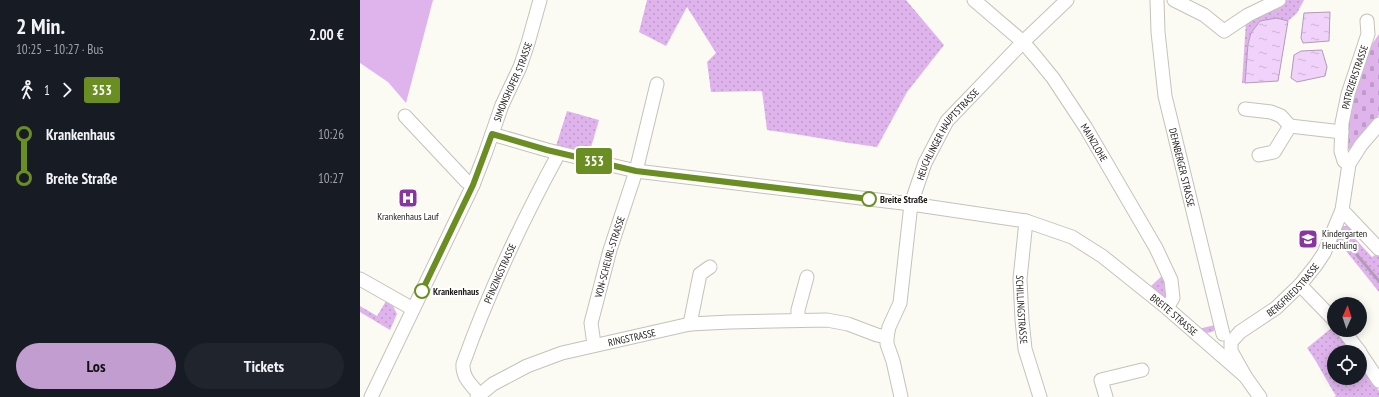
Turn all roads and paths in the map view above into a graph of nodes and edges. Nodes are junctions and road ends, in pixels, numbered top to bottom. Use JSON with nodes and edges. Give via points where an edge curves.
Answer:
{"nodes":[{"id":1,"x":540,"y":0,"type":"edge"},
{"id":2,"x":974,"y":0,"type":"edge"},
{"id":3,"x":1067,"y":0,"type":"edge"},
{"id":4,"x":1157,"y":0,"type":"edge"},
{"id":5,"x":1174,"y":0,"type":"edge"},
{"id":6,"x":1279,"y":0,"type":"edge"},
{"id":7,"x":1367,"y":22,"type":"dead end"},
{"id":8,"x":1023,"y":42,"type":"junction"},
{"id":9,"x":657,"y":84,"type":"dead end"},
{"id":10,"x":1245,"y":108,"type":"dead end"},
{"id":11,"x":405,"y":116,"type":"dead end"},
{"id":12,"x":1290,"y":126,"type":"junction"},
{"id":13,"x":1376,"y":131,"type":"edge"},
{"id":14,"x":1342,"y":132,"type":"junction"},
{"id":15,"x":492,"y":134,"type":"junction"},
{"id":16,"x":558,"y":153,"type":"junction"},
{"id":17,"x":1259,"y":155,"type":"dead end"},
{"id":18,"x":1349,"y":164,"type":"junction"},
{"id":19,"x":636,"y":171,"type":"junction"},
{"id":20,"x":473,"y":185,"type":"junction"},
{"id":21,"x":911,"y":204,"type":"junction"},
{"id":22,"x":1342,"y":210,"type":"junction"},
{"id":23,"x":1026,"y":221,"type":"junction"},
{"id":24,"x":1379,"y":249,"type":"edge"},
{"id":25,"x":710,"y":267,"type":"dead end"},
{"id":26,"x":807,"y":277,"type":"dead end"},
{"id":27,"x":360,"y":279,"type":"edge"},
{"id":28,"x":1300,"y":285,"type":"junction"},
{"id":29,"x":1167,"y":308,"type":"junction"},
{"id":30,"x":413,"y":309,"type":"junction"},
{"id":31,"x":1327,"y":313,"type":"edge"},
{"id":32,"x":798,"y":320,"type":"junction"},
{"id":33,"x":690,"y":324,"type":"junction"},
{"id":34,"x":1228,"y":335,"type":"junction"},
{"id":35,"x":887,"y":337,"type":"junction"},
{"id":36,"x":1348,"y":337,"type":"edge"},
{"id":37,"x":594,"y":344,"type":"junction"},
{"id":38,"x":1209,"y":345,"type":"junction"},
{"id":39,"x":1355,"y":345,"type":"edge"},
{"id":40,"x":1367,"y":363,"type":"edge"},
{"id":41,"x":1142,"y":370,"type":"dead end"},
{"id":42,"x":1245,"y":376,"type":"junction"},
{"id":43,"x":1379,"y":381,"type":"edge"},
{"id":44,"x":478,"y":396,"type":"edge"},
{"id":45,"x":371,"y":397,"type":"edge"},
{"id":46,"x":901,"y":397,"type":"edge"},
{"id":47,"x":1040,"y":397,"type":"edge"},
{"id":48,"x":1106,"y":397,"type":"edge"},
{"id":49,"x":1260,"y":397,"type":"edge"}],
"edges":[{"from":1,"to":15,"type":"street","name":"SIMONSHOFER STRASSE","via":[[520,67]]},
{"from":2,"to":8,"type":"street","name":"MAINZLOHE"},
{"from":3,"to":8,"type":"street","name":"HEUCHLINGER HAUPTSTRASSE"},
{"from":4,"to":34,"type":"street","name":"DEHNBERGER STRASSE","via":[[1164,96]]},
{"from":5,"to":6,"type":"street","via":[[1204,15],[1224,31],[1248,15]]},
{"from":7,"to":14,"type":"street","name":"PATRIZIERSTRASSE","via":[[1368,34],[1348,94]]},
{"from":8,"to":21,"type":"street","name":"HEUCHLINGER HAUPTSTRASSE","via":[[947,121],[925,162]]},
{"from":8,"to":29,"type":"street","name":"MAINZLOHE","via":[[1053,78],[1086,128],[1156,248],[1171,280],[1173,298]]},
{"from":9,"to":19,"type":"street","name":"VON-SCHEURL-STRASSE"},
{"from":10,"to":12,"type":"street","via":[[1271,112],[1281,116]]},
{"from":11,"to":20,"type":"street","via":[[466,181]]},
{"from":12,"to":14,"type":"street"},
{"from":12,"to":17,"type":"street","via":[[1274,152]]},
{"from":13,"to":18,"type":"street","name":"BERGFRIEDSTRASSE"},
{"from":14,"to":18,"type":"street","name":"PATRIZIERSTRASSE","via":[[1341,151],[1344,161]]},
{"from":15,"to":16,"type":"street","name":"BREITE STRASSE"},
{"from":15,"to":20,"type":"street","name":"SIMONSHOFER STRASSE"},
{"from":16,"to":19,"type":"street","name":"BREITE STRASSE"},
{"from":16,"to":44,"type":"street","name":"PFINZINGSTRASSE","via":[[494,285],[463,364],[462,371]]},
{"from":18,"to":22,"type":"street","name":"BERGFRIEDSTRASSE"},
{"from":19,"to":21,"type":"street","name":"BREITE STRASSE"},
{"from":19,"to":37,"type":"street","name":"VON-SCHEURL-STRASSE","via":[[610,250],[591,323]]},
{"from":20,"to":30,"type":"street","name":"SIMONSHOFER STRASSE"},
{"from":21,"to":23,"type":"street","name":"BREITE STRASSE"},
{"from":21,"to":35,"type":"street","name":"HEUCHLINGER HAUPTSTRASSE","via":[[900,303]]},
{"from":22,"to":24,"type":"street"},
{"from":22,"to":28,"type":"street","name":"BERGFRIEDSTRASSE","via":[[1324,253]]},
{"from":23,"to":29,"type":"street","name":"BREITE STRASSE","via":[[1072,237],[1102,256]]},
{"from":23,"to":47,"type":"street","name":"SCHILLINGSTRASSE","via":[[1020,279],[1022,320],[1025,349]]},
{"from":25,"to":33,"type":"street","via":[[700,274]]},
{"from":26,"to":32,"type":"street","via":[[798,310]]},
{"from":27,"to":30,"type":"street"},
{"from":28,"to":31,"type":"street"},
{"from":28,"to":34,"type":"street","name":"BERGFRIEDSTRASSE","via":[[1276,308],[1240,332]]},
{"from":29,"to":38,"type":"street","name":"BREITE STRASSE"},
{"from":30,"to":45,"type":"street","name":"SIMONSHOFER STRASSE"},
{"from":32,"to":33,"type":"street","name":"RINGSTRASSE"},
{"from":32,"to":35,"type":"street","name":"RINGSTRASSE","via":[[839,321]]},
{"from":33,"to":37,"type":"street","name":"RINGSTRASSE"},
{"from":34,"to":38,"type":"street"},
{"from":34,"to":42,"type":"street","via":[[1231,342],[1230,351]]},
{"from":35,"to":46,"type":"street"},
{"from":36,"to":39,"type":"street"},
{"from":37,"to":44,"type":"street","name":"RINGSTRASSE","via":[[528,366],[493,384]]},
{"from":38,"to":42,"type":"street","name":"BREITE STRASSE"},
{"from":40,"to":43,"type":"street"},
{"from":41,"to":48,"type":"street","via":[[1101,380]]},
{"from":42,"to":49,"type":"street"}]}
